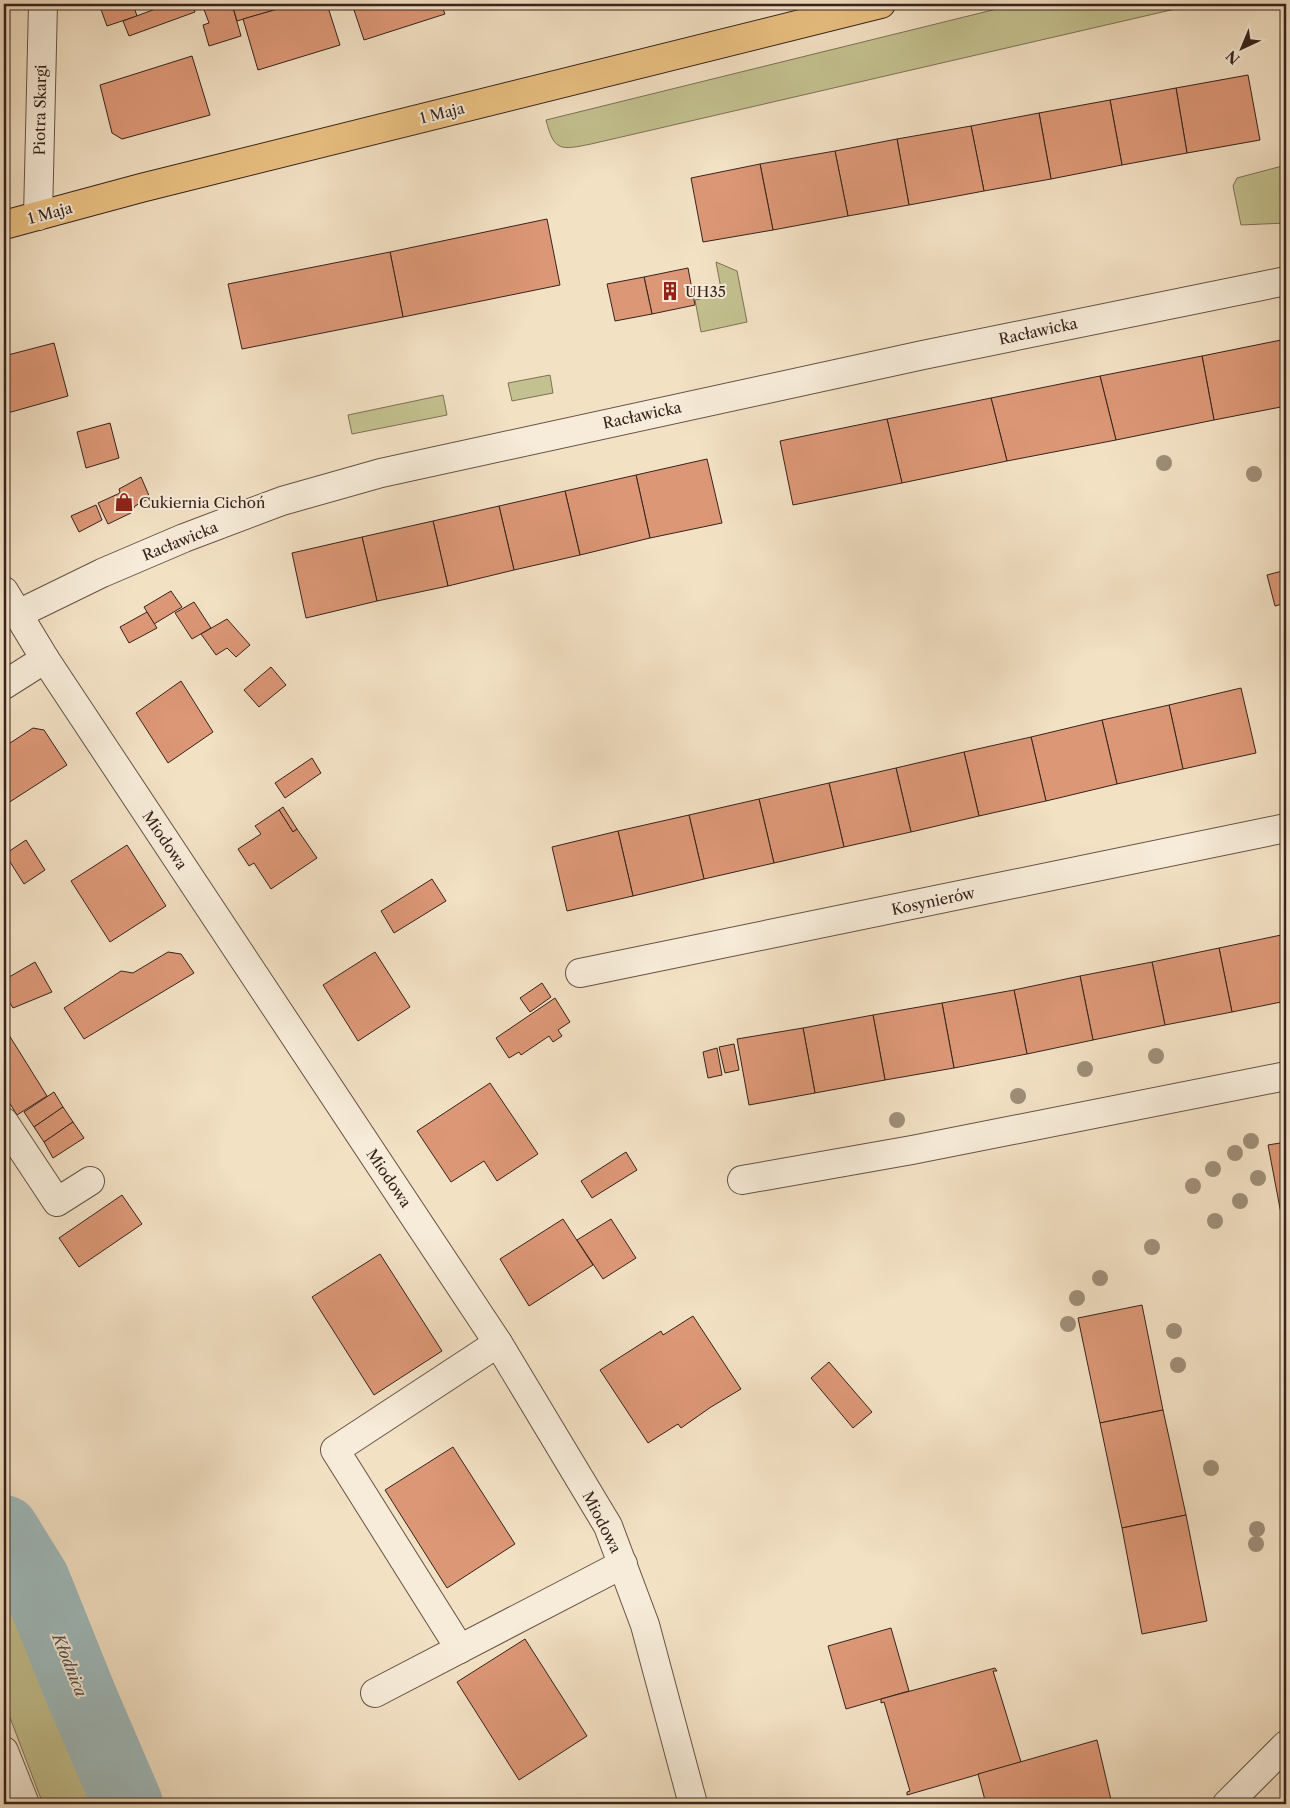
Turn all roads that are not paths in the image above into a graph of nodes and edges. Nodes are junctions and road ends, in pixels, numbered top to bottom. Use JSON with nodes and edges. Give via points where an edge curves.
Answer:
{"nodes":[{"id":1,"x":43,"y":4,"type":"edge"},
{"id":2,"x":881,"y":4,"type":"edge"},
{"id":3,"x":38,"y":216,"type":"junction"},
{"id":4,"x":4,"y":225,"type":"edge"},
{"id":5,"x":1286,"y":281,"type":"edge"},
{"id":6,"x":4,"y":590,"type":"edge"},
{"id":7,"x":18,"y":614,"type":"junction"},
{"id":8,"x":46,"y":659,"type":"junction"},
{"id":9,"x":4,"y":684,"type":"edge"},
{"id":10,"x":1286,"y":828,"type":"edge"},
{"id":11,"x":580,"y":973,"type":"dead end"},
{"id":12,"x":1286,"y":1076,"type":"edge"},
{"id":13,"x":4,"y":1122,"type":"edge"},
{"id":14,"x":742,"y":1180,"type":"dead end"},
{"id":15,"x":90,"y":1181,"type":"dead end"},
{"id":16,"x":498,"y":1343,"type":"junction"},
{"id":17,"x":623,"y":1564,"type":"junction"},
{"id":18,"x":460,"y":1649,"type":"junction"},
{"id":19,"x":375,"y":1693,"type":"dead end"},
{"id":20,"x":1286,"y":1745,"type":"edge"},
{"id":21,"x":4,"y":1751,"type":"edge"},
{"id":22,"x":25,"y":1804,"type":"edge"},
{"id":23,"x":693,"y":1804,"type":"edge"},
{"id":24,"x":1227,"y":1804,"type":"edge"}],
"edges":[{"from":1,"to":3,"type":"street","name":"Piotra Skargi"},
{"from":2,"to":3,"type":"main road","name":"1 Maja"},
{"from":3,"to":4,"type":"main road","name":"1 Maja"},
{"from":5,"to":7,"type":"street","name":"Racławicka","via":[[923,355],[381,473],[282,501],[184,538]]},
{"from":6,"to":7,"type":"street","name":"Miodowa"},
{"from":7,"to":8,"type":"street","name":"Miodowa"},
{"from":8,"to":9,"type":"street"},
{"from":8,"to":16,"type":"street","name":"Miodowa"},
{"from":10,"to":11,"type":"street","name":"Kosynierów"},
{"from":12,"to":14,"type":"street"},
{"from":13,"to":15,"type":"street","via":[[57,1202]]},
{"from":16,"to":17,"type":"street","name":"Miodowa","via":[[608,1526]]},
{"from":16,"to":18,"type":"street","via":[[335,1450]]},
{"from":17,"to":18,"type":"street"},
{"from":17,"to":23,"type":"street","name":"Miodowa","via":[[645,1625]]},
{"from":18,"to":19,"type":"street"},
{"from":20,"to":24,"type":"street"},
{"from":21,"to":22,"type":"street"}]}
